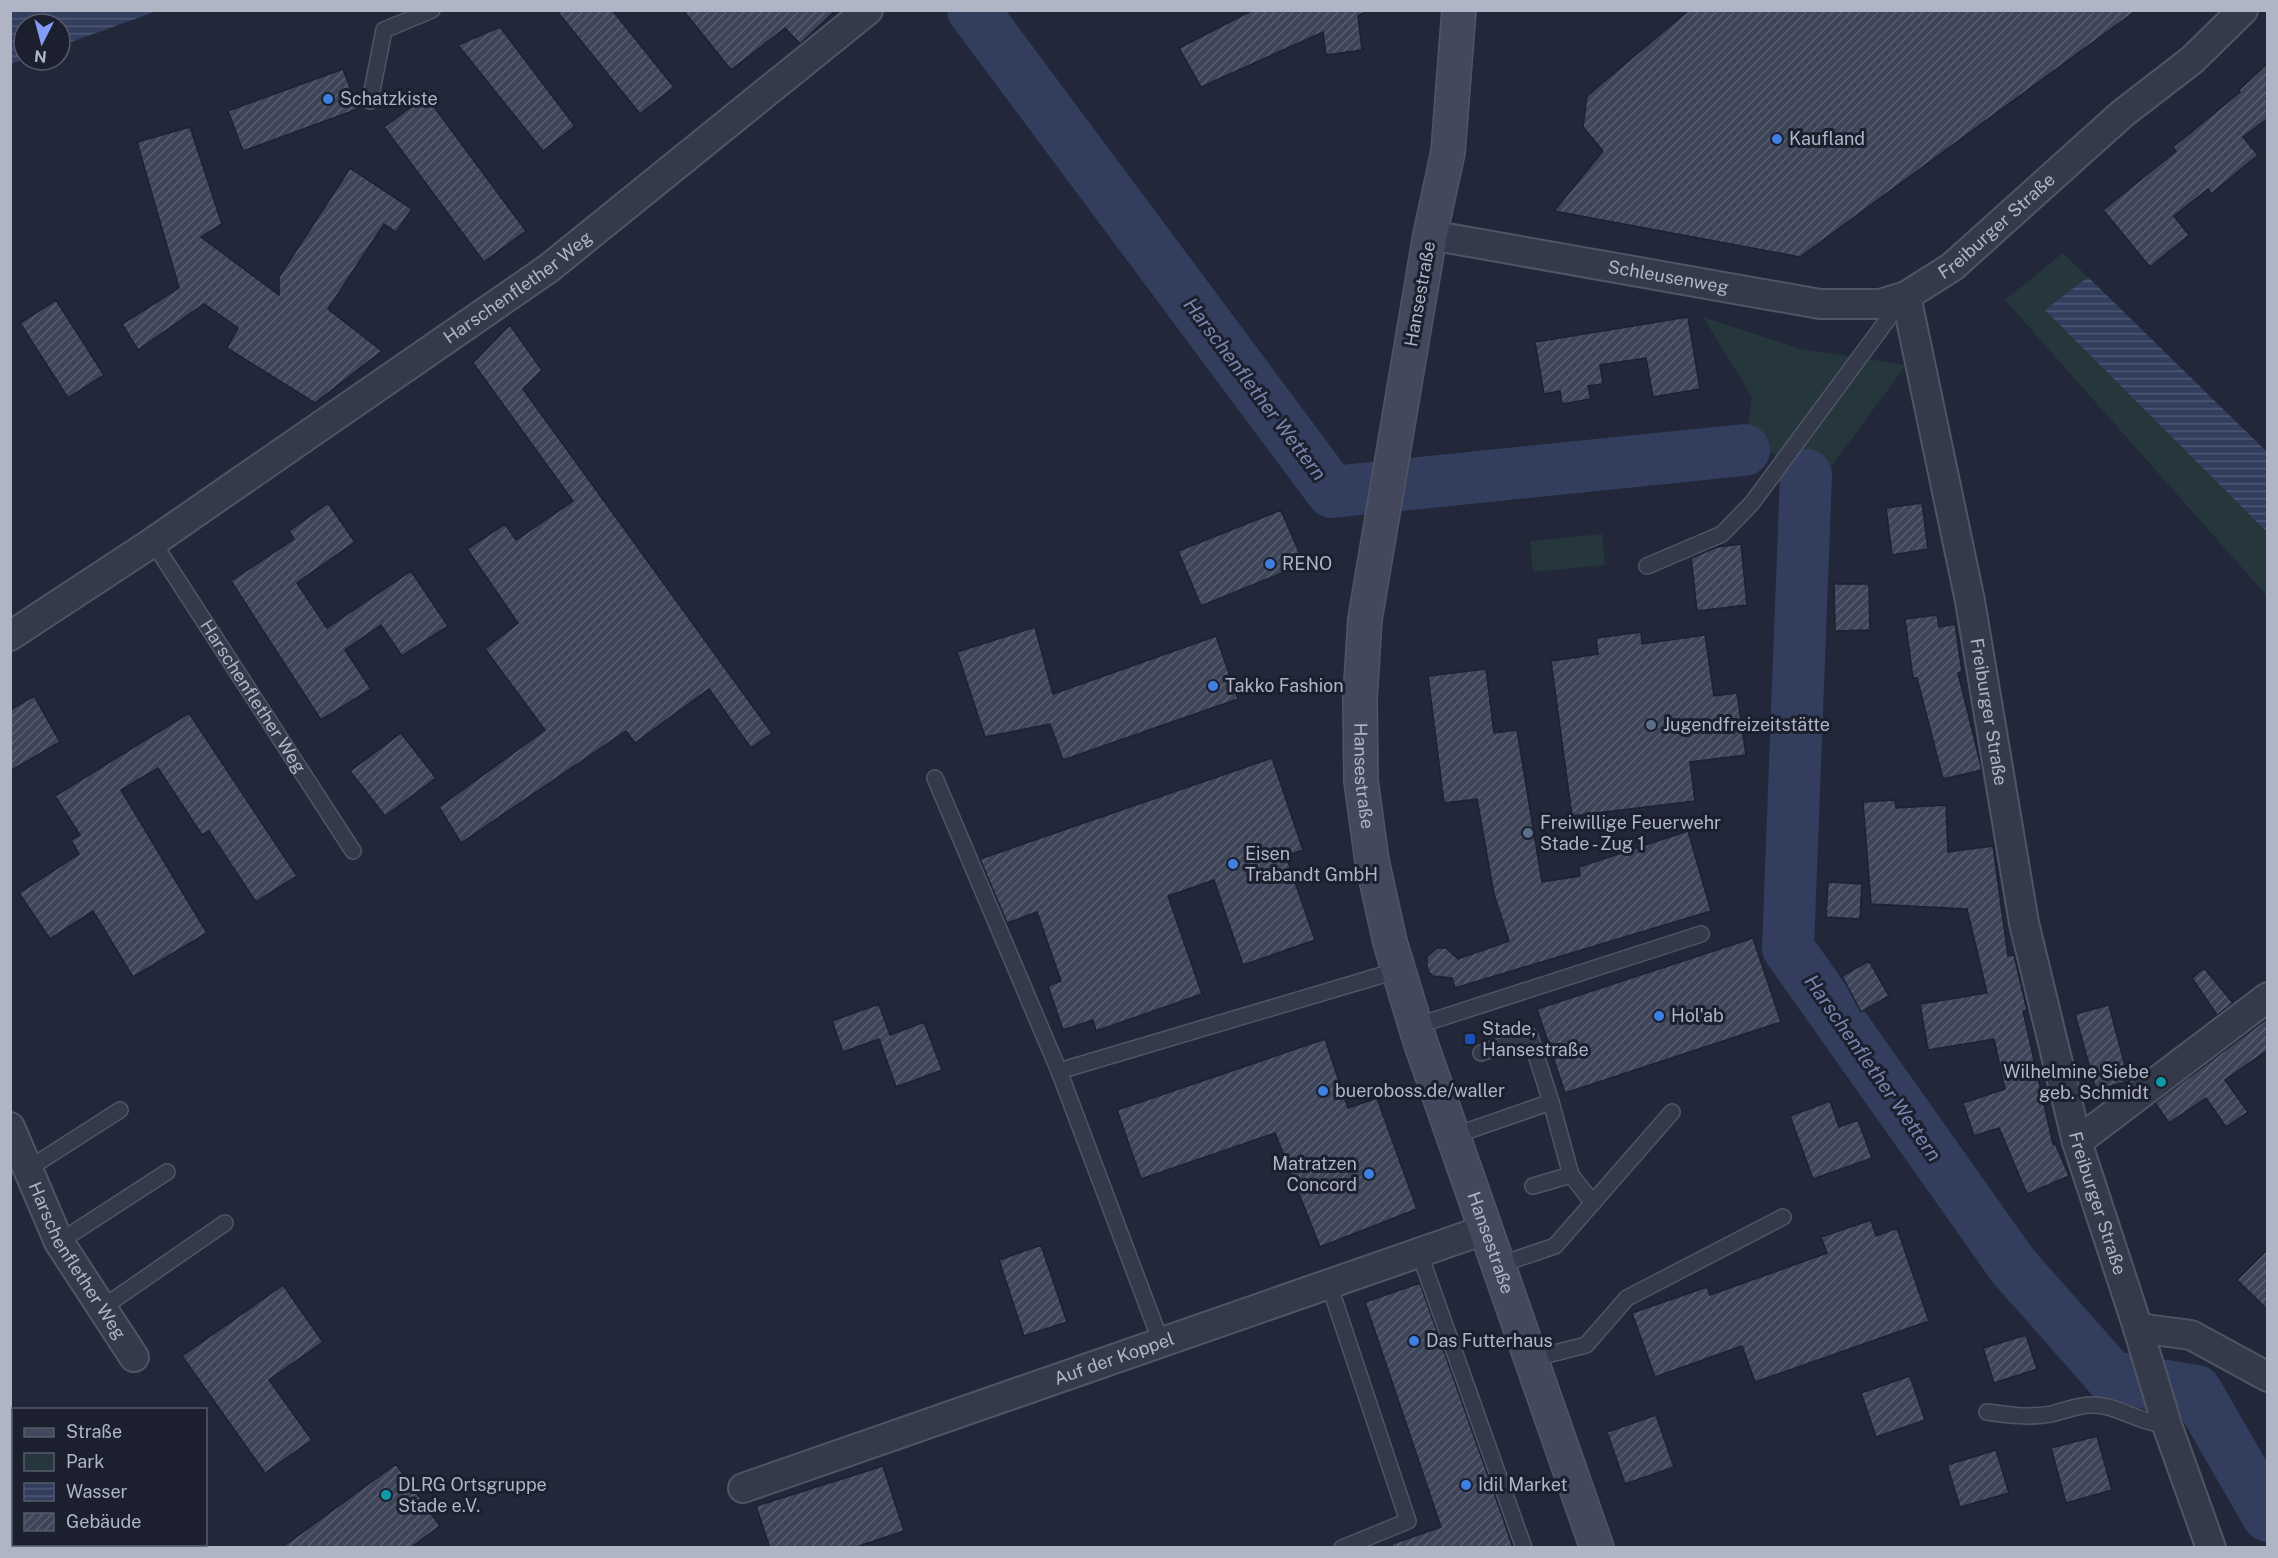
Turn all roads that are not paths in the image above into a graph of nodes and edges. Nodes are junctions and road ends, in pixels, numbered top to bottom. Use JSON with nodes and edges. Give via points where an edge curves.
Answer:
{"nodes":[{"id":1,"x":432,"y":10,"type":"edge"},
{"id":2,"x":868,"y":10,"type":"edge"},
{"id":3,"x":1459,"y":10,"type":"edge"},
{"id":4,"x":2243,"y":10,"type":"edge"},
{"id":5,"x":370,"y":101,"type":"dead end"},
{"id":6,"x":1430,"y":235,"type":"junction"},
{"id":7,"x":1906,"y":296,"type":"junction"},
{"id":8,"x":153,"y":542,"type":"junction"},
{"id":9,"x":1647,"y":566,"type":"dead end"},
{"id":10,"x":10,"y":636,"type":"edge"},
{"id":11,"x":935,"y":778,"type":"dead end"},
{"id":12,"x":353,"y":851,"type":"dead end"},
{"id":13,"x":1701,"y":934,"type":"dead end"},
{"id":14,"x":1399,"y":970,"type":"junction"},
{"id":15,"x":2268,"y":997,"type":"edge"},
{"id":16,"x":1416,"y":1026,"type":"junction"},
{"id":17,"x":1481,"y":1053,"type":"dead end"},
{"id":18,"x":1059,"y":1071,"type":"junction"},
{"id":19,"x":1551,"y":1102,"type":"junction"},
{"id":20,"x":120,"y":1110,"type":"dead end"},
{"id":21,"x":1672,"y":1112,"type":"dead end"},
{"id":22,"x":10,"y":1127,"type":"edge"},
{"id":23,"x":1453,"y":1136,"type":"junction"},
{"id":24,"x":2077,"y":1142,"type":"junction"},
{"id":25,"x":28,"y":1169,"type":"junction"},
{"id":26,"x":167,"y":1172,"type":"dead end"},
{"id":27,"x":1570,"y":1174,"type":"junction"},
{"id":28,"x":1533,"y":1186,"type":"dead end"},
{"id":29,"x":1593,"y":1203,"type":"junction"},
{"id":30,"x":1783,"y":1217,"type":"dead end"},
{"id":31,"x":225,"y":1223,"type":"dead end"},
{"id":32,"x":1487,"y":1229,"type":"junction"},
{"id":33,"x":59,"y":1242,"type":"junction"},
{"id":34,"x":1419,"y":1252,"type":"junction"},
{"id":35,"x":1499,"y":1265,"type":"junction"},
{"id":36,"x":1329,"y":1284,"type":"junction"},
{"id":37,"x":102,"y":1308,"type":"junction"},
{"id":38,"x":2138,"y":1328,"type":"junction"},
{"id":39,"x":1161,"y":1342,"type":"junction"},
{"id":40,"x":134,"y":1357,"type":"dead end"},
{"id":41,"x":1531,"y":1359,"type":"junction"},
{"id":42,"x":2268,"y":1377,"type":"edge"},
{"id":43,"x":1987,"y":1412,"type":"dead end"},
{"id":44,"x":2167,"y":1425,"type":"junction"},
{"id":45,"x":743,"y":1488,"type":"dead end"},
{"id":46,"x":1342,"y":1548,"type":"edge"},
{"id":47,"x":1524,"y":1548,"type":"edge"},
{"id":48,"x":1597,"y":1548,"type":"edge"},
{"id":49,"x":2211,"y":1548,"type":"edge"}],
"edges":[{"from":1,"to":5,"type":"lane","via":[[384,30]]},
{"from":2,"to":8,"type":"street","name":"Harschenflether Weg","via":[[549,268]]},
{"from":3,"to":6,"type":"main road","name":"Hansestraße","via":[[1448,152]]},
{"from":4,"to":7,"type":"street","name":"Freiburger Straße","via":[[2192,60],[2122,114],[1953,267]]},
{"from":6,"to":7,"type":"street","name":"Schleusenweg","via":[[1820,304],[1880,304]]},
{"from":6,"to":14,"type":"main road","name":"Hansestraße","via":[[1365,619],[1360,699],[1361,781],[1372,861]]},
{"from":7,"to":9,"type":"lane","via":[[1752,503],[1722,534]]},
{"from":7,"to":24,"type":"street","name":"Freiburger Straße","via":[[1970,601],[2024,922]]},
{"from":8,"to":10,"type":"street","name":"Harschenflether Weg"},
{"from":8,"to":12,"type":"lane","name":"Harschenflether Weg"},
{"from":11,"to":18,"type":"lane"},
{"from":13,"to":16,"type":"lane"},
{"from":14,"to":16,"type":"main road","name":"Hansestraße"},
{"from":14,"to":18,"type":"lane"},
{"from":15,"to":24,"type":"street"},
{"from":16,"to":23,"type":"main road","name":"Hansestraße"},
{"from":17,"to":19,"type":"lane","via":[[1530,1036]]},
{"from":18,"to":39,"type":"lane"},
{"from":19,"to":23,"type":"lane"},
{"from":19,"to":27,"type":"lane"},
{"from":20,"to":25,"type":"lane"},
{"from":21,"to":29,"type":"lane"},
{"from":22,"to":25,"type":"street","name":"Harschenflether Weg"},
{"from":23,"to":32,"type":"main road","name":"Hansestraße"},
{"from":24,"to":38,"type":"street","name":"Freiburger Straße"},
{"from":25,"to":33,"type":"street","name":"Harschenflether Weg"},
{"from":26,"to":33,"type":"lane"},
{"from":27,"to":28,"type":"lane"},
{"from":27,"to":29,"type":"lane"},
{"from":29,"to":35,"type":"lane","via":[[1555,1246]]},
{"from":30,"to":41,"type":"lane","via":[[1627,1299],[1586,1345]]},
{"from":31,"to":37,"type":"lane"},
{"from":32,"to":34,"type":"street","name":"Auf der Koppel"},
{"from":32,"to":35,"type":"main road","name":"Hansestraße"},
{"from":33,"to":37,"type":"street","name":"Harschenflether Weg"},
{"from":34,"to":36,"type":"street","name":"Auf der Koppel"},
{"from":34,"to":47,"type":"lane"},
{"from":35,"to":41,"type":"main road","name":"Hansestraße"},
{"from":36,"to":39,"type":"street","name":"Auf der Koppel"},
{"from":36,"to":46,"type":"lane","via":[[1408,1521]]},
{"from":37,"to":40,"type":"street","name":"Harschenflether Weg"},
{"from":38,"to":42,"type":"street","via":[[2191,1335]]},
{"from":38,"to":44,"type":"street","name":"Freiburger Straße"},
{"from":39,"to":45,"type":"street","name":"Auf der Koppel"},
{"from":41,"to":48,"type":"main road","name":"Hansestraße"},
{"from":43,"to":44,"type":"lane","via":[[2015,1416],[2048,1414],[2091,1405],[2109,1407],[2151,1424]]},
{"from":44,"to":49,"type":"street","name":"Freiburger Straße"}]}
